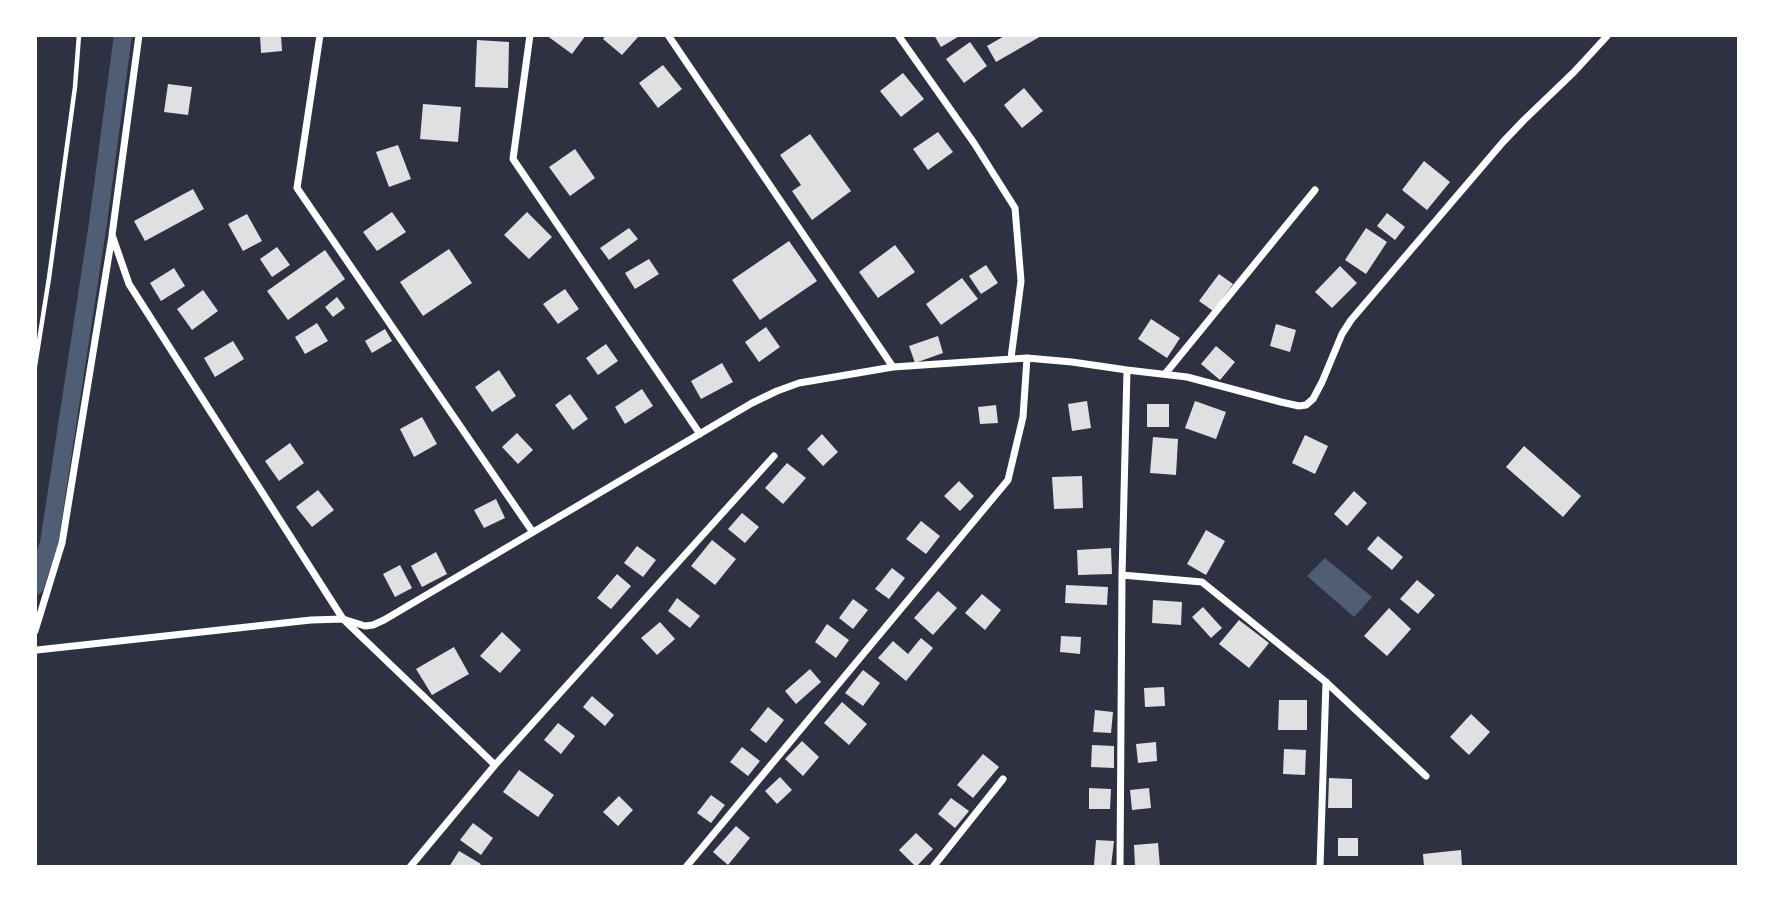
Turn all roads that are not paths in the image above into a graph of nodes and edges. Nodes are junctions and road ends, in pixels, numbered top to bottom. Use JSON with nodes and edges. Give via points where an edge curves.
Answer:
{"nodes":[{"id":1,"x":79,"y":35,"type":"edge"},
{"id":2,"x":139,"y":35,"type":"edge"},
{"id":3,"x":320,"y":35,"type":"edge"},
{"id":4,"x":530,"y":35,"type":"edge"},
{"id":5,"x":898,"y":35,"type":"edge"},
{"id":6,"x":1608,"y":35,"type":"edge"},
{"id":7,"x":671,"y":38,"type":"edge"},
{"id":8,"x":1315,"y":190,"type":"dead end"},
{"id":9,"x":113,"y":235,"type":"junction"},
{"id":10,"x":1011,"y":358,"type":"junction"},
{"id":11,"x":1027,"y":358,"type":"junction"},
{"id":12,"x":35,"y":366,"type":"edge"},
{"id":13,"x":893,"y":367,"type":"junction"},
{"id":14,"x":1127,"y":370,"type":"junction"},
{"id":15,"x":1165,"y":374,"type":"junction"},
{"id":16,"x":700,"y":434,"type":"junction"},
{"id":17,"x":774,"y":456,"type":"dead end"},
{"id":18,"x":533,"y":531,"type":"junction"},
{"id":19,"x":1122,"y":575,"type":"junction"},
{"id":20,"x":343,"y":619,"type":"junction"},
{"id":21,"x":35,"y":631,"type":"edge"},
{"id":22,"x":36,"y":651,"type":"edge"},
{"id":23,"x":1326,"y":682,"type":"junction"},
{"id":24,"x":495,"y":765,"type":"junction"},
{"id":25,"x":1426,"y":776,"type":"dead end"},
{"id":26,"x":1003,"y":779,"type":"dead end"},
{"id":27,"x":410,"y":867,"type":"edge"},
{"id":28,"x":686,"y":867,"type":"edge"},
{"id":29,"x":933,"y":867,"type":"edge"},
{"id":30,"x":1120,"y":867,"type":"edge"},
{"id":31,"x":1320,"y":867,"type":"edge"}],
"edges":[{"from":1,"to":12,"type":"lane"},
{"from":2,"to":9,"type":"street"},
{"from":3,"to":18,"type":"street","via":[[297,188]]},
{"from":4,"to":16,"type":"street","via":[[513,159]]},
{"from":5,"to":10,"type":"street","via":[[1015,208],[1021,281]]},
{"from":6,"to":15,"type":"street","via":[[1503,142],[1351,320],[1306,405]]},
{"from":7,"to":13,"type":"street"},
{"from":8,"to":15,"type":"street"},
{"from":9,"to":20,"type":"street","via":[[129,284]]},
{"from":9,"to":21,"type":"street","via":[[62,543]]},
{"from":10,"to":11,"type":"street"},
{"from":10,"to":13,"type":"street"},
{"from":11,"to":14,"type":"street"},
{"from":11,"to":28,"type":"street","via":[[1023,417],[1008,480]]},
{"from":13,"to":16,"type":"street","via":[[799,383],[752,403]]},
{"from":14,"to":15,"type":"street"},
{"from":14,"to":19,"type":"street"},
{"from":16,"to":18,"type":"street"},
{"from":17,"to":24,"type":"street"},
{"from":18,"to":20,"type":"street","via":[[384,621],[365,626]]},
{"from":19,"to":23,"type":"street","via":[[1202,582]]},
{"from":19,"to":30,"type":"street"},
{"from":20,"to":22,"type":"street"},
{"from":20,"to":24,"type":"street"},
{"from":23,"to":25,"type":"street"},
{"from":23,"to":31,"type":"street"},
{"from":24,"to":27,"type":"street"},
{"from":26,"to":29,"type":"street"}]}
